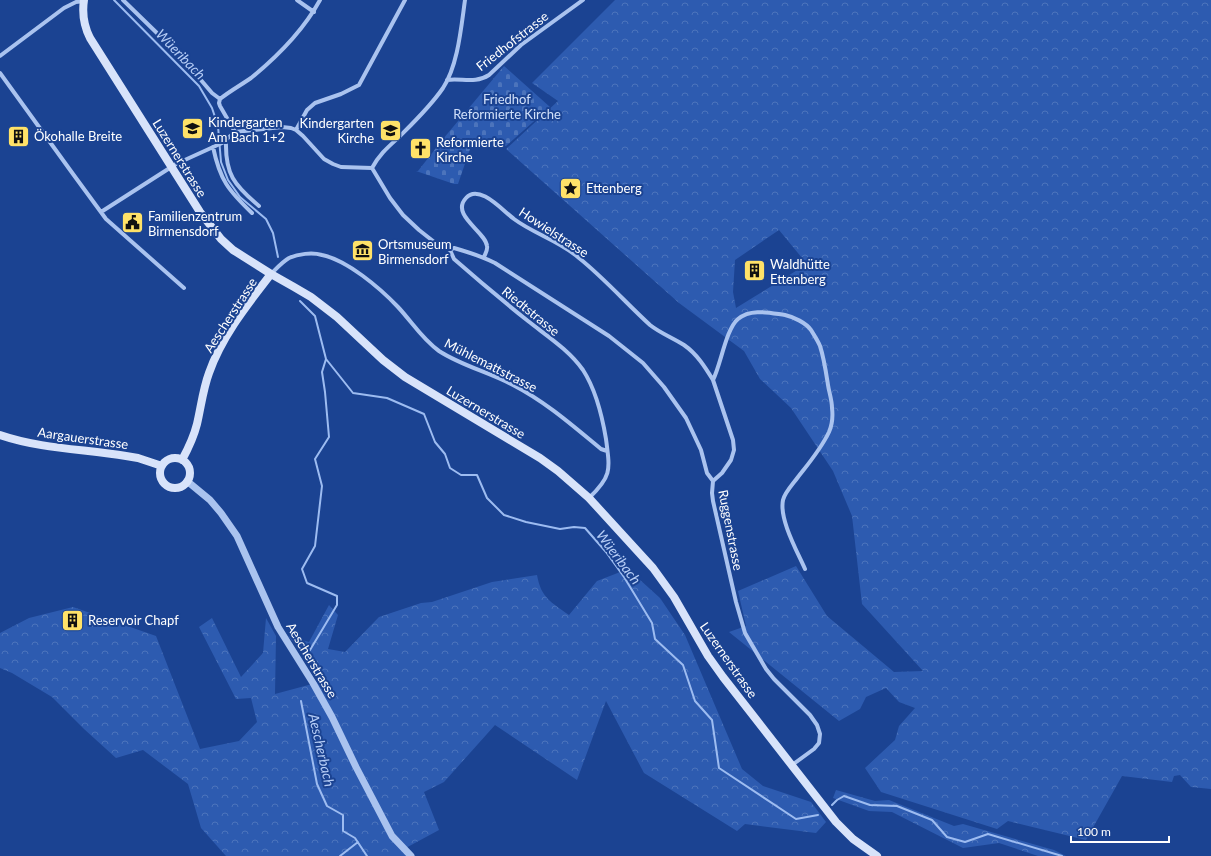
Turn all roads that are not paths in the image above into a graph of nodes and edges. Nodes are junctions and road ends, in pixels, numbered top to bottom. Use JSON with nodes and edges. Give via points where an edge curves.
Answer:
{"nodes":[{"id":1,"x":123,"y":0,"type":"edge"},
{"id":2,"x":297,"y":0,"type":"edge"},
{"id":3,"x":320,"y":0,"type":"edge"},
{"id":4,"x":405,"y":0,"type":"edge"},
{"id":5,"x":465,"y":0,"type":"edge"},
{"id":6,"x":583,"y":0,"type":"edge"},
{"id":7,"x":84,"y":1,"type":"edge"},
{"id":8,"x":314,"y":12,"type":"junction"},
{"id":9,"x":0,"y":56,"type":"edge"},
{"id":10,"x":0,"y":73,"type":"edge"},
{"id":11,"x":447,"y":80,"type":"junction"},
{"id":12,"x":220,"y":99,"type":"junction"},
{"id":13,"x":296,"y":130,"type":"junction"},
{"id":14,"x":235,"y":132,"type":"junction"},
{"id":15,"x":224,"y":142,"type":"junction"},
{"id":16,"x":215,"y":146,"type":"junction"},
{"id":17,"x":171,"y":167,"type":"junction"},
{"id":18,"x":372,"y":168,"type":"junction"},
{"id":19,"x":259,"y":206,"type":"dead end"},
{"id":20,"x":101,"y":212,"type":"junction"},
{"id":21,"x":252,"y":213,"type":"dead end"},
{"id":22,"x":450,"y":250,"type":"junction"},
{"id":23,"x":484,"y":257,"type":"junction"},
{"id":24,"x":271,"y":274,"type":"junction"},
{"id":25,"x":184,"y":288,"type":"dead end"},
{"id":26,"x":713,"y":380,"type":"junction"},
{"id":27,"x":0,"y":435,"type":"edge"},
{"id":28,"x":608,"y":451,"type":"junction"},
{"id":29,"x":182,"y":460,"type":"junction"},
{"id":30,"x":162,"y":466,"type":"junction"},
{"id":31,"x":187,"y":481,"type":"junction"},
{"id":32,"x":713,"y":481,"type":"junction"},
{"id":33,"x":589,"y":498,"type":"junction"},
{"id":34,"x":805,"y":569,"type":"dead end"},
{"id":35,"x":792,"y":765,"type":"junction"},
{"id":36,"x":411,"y":856,"type":"edge"},
{"id":37,"x":877,"y":856,"type":"edge"}],
"edges":[{"from":1,"to":12,"type":"street","via":[[160,36],[170,41],[212,93]]},
{"from":2,"to":8,"type":"street"},
{"from":3,"to":8,"type":"street"},
{"from":4,"to":13,"type":"street","via":[[359,85],[314,103]]},
{"from":5,"to":11,"type":"street","via":[[457,50]]},
{"from":6,"to":11,"type":"street","name":"Friedhofstrasse","via":[[521,45],[483,79]]},
{"from":7,"to":9,"type":"street","via":[[68,6]]},
{"from":7,"to":17,"type":"main road","name":"Luzernerstrasse","via":[[84,18],[90,38]]},
{"from":8,"to":12,"type":"street","via":[[277,56]]},
{"from":10,"to":20,"type":"street"},
{"from":11,"to":18,"type":"street","via":[[434,99],[380,155]]},
{"from":12,"to":14,"type":"street","via":[[220,106]]},
{"from":13,"to":14,"type":"street","via":[[282,127]]},
{"from":13,"to":18,"type":"street","via":[[324,159],[333,164],[341,167]]},
{"from":14,"to":15,"type":"street"},
{"from":15,"to":16,"type":"street"},
{"from":15,"to":19,"type":"street","via":[[228,167],[233,178],[245,194]]},
{"from":16,"to":17,"type":"street"},
{"from":16,"to":21,"type":"street","via":[[217,163],[227,186]]},
{"from":17,"to":20,"type":"street"},
{"from":17,"to":24,"type":"main road","name":"Luzernerstrasse","via":[[221,239],[233,250]]},
{"from":18,"to":22,"type":"street","name":"Riedtstrasse","via":[[403,215],[438,245]]},
{"from":20,"to":25,"type":"street"},
{"from":22,"to":23,"type":"street","name":"Ruggenstrasse","via":[[454,248]]},
{"from":22,"to":28,"type":"street","name":"Riedtstrasse","via":[[454,259],[571,355],[592,388],[604,426]]},
{"from":23,"to":26,"type":"street","name":"Howielstrasse","via":[[488,247],[486,241],[462,210],[463,202],[471,194],[486,196],[515,220],[579,257],[652,326],[684,346],[702,362]]},
{"from":23,"to":32,"type":"street","name":"Ruggenstrasse","via":[[608,336],[643,363],[686,418],[701,450],[707,473]]},
{"from":24,"to":28,"type":"street","name":"Mühlemattstrasse","via":[[283,262],[294,256],[320,254],[331,257],[364,276],[398,307],[424,339],[439,351],[458,362],[513,384],[557,412],[601,449]]},
{"from":24,"to":29,"type":"main road","name":"Aescherstrasse","via":[[245,308],[216,356],[207,379],[193,436]]},
{"from":24,"to":33,"type":"main road","name":"Luzernerstrasse","via":[[311,297],[405,377],[540,458]]},
{"from":26,"to":32,"type":"street","via":[[734,450],[731,460]]},
{"from":26,"to":34,"type":"street","via":[[731,327],[745,315],[764,312],[796,318],[810,329],[819,344],[832,408],[832,422],[818,451],[783,500],[785,523]]},
{"from":27,"to":30,"type":"main road","name":"Aargauerstrasse","via":[[43,446],[126,456]]},
{"from":28,"to":33,"type":"street","name":"Riedtstrasse","via":[[609,468],[605,479]]},
{"from":29,"to":30,"type":"main road","via":[[167,460]]},
{"from":29,"to":31,"type":"main road","via":[[189,470]]},
{"from":30,"to":31,"type":"main road","via":[[161,478],[169,486],[181,486]]},
{"from":31,"to":36,"type":"street","name":"Aescherstrasse","via":[[210,500],[237,536],[278,627],[332,717],[392,836]]},
{"from":32,"to":35,"type":"street","name":"Ruggenstrasse","via":[[713,501],[745,633],[766,669],[810,715],[820,734],[819,743]]},
{"from":33,"to":35,"type":"main road","name":"Luzernerstrasse","via":[[653,568],[674,597],[708,656]]},
{"from":35,"to":37,"type":"main road","name":"Luzernerstrasse","via":[[836,822]]}]}
